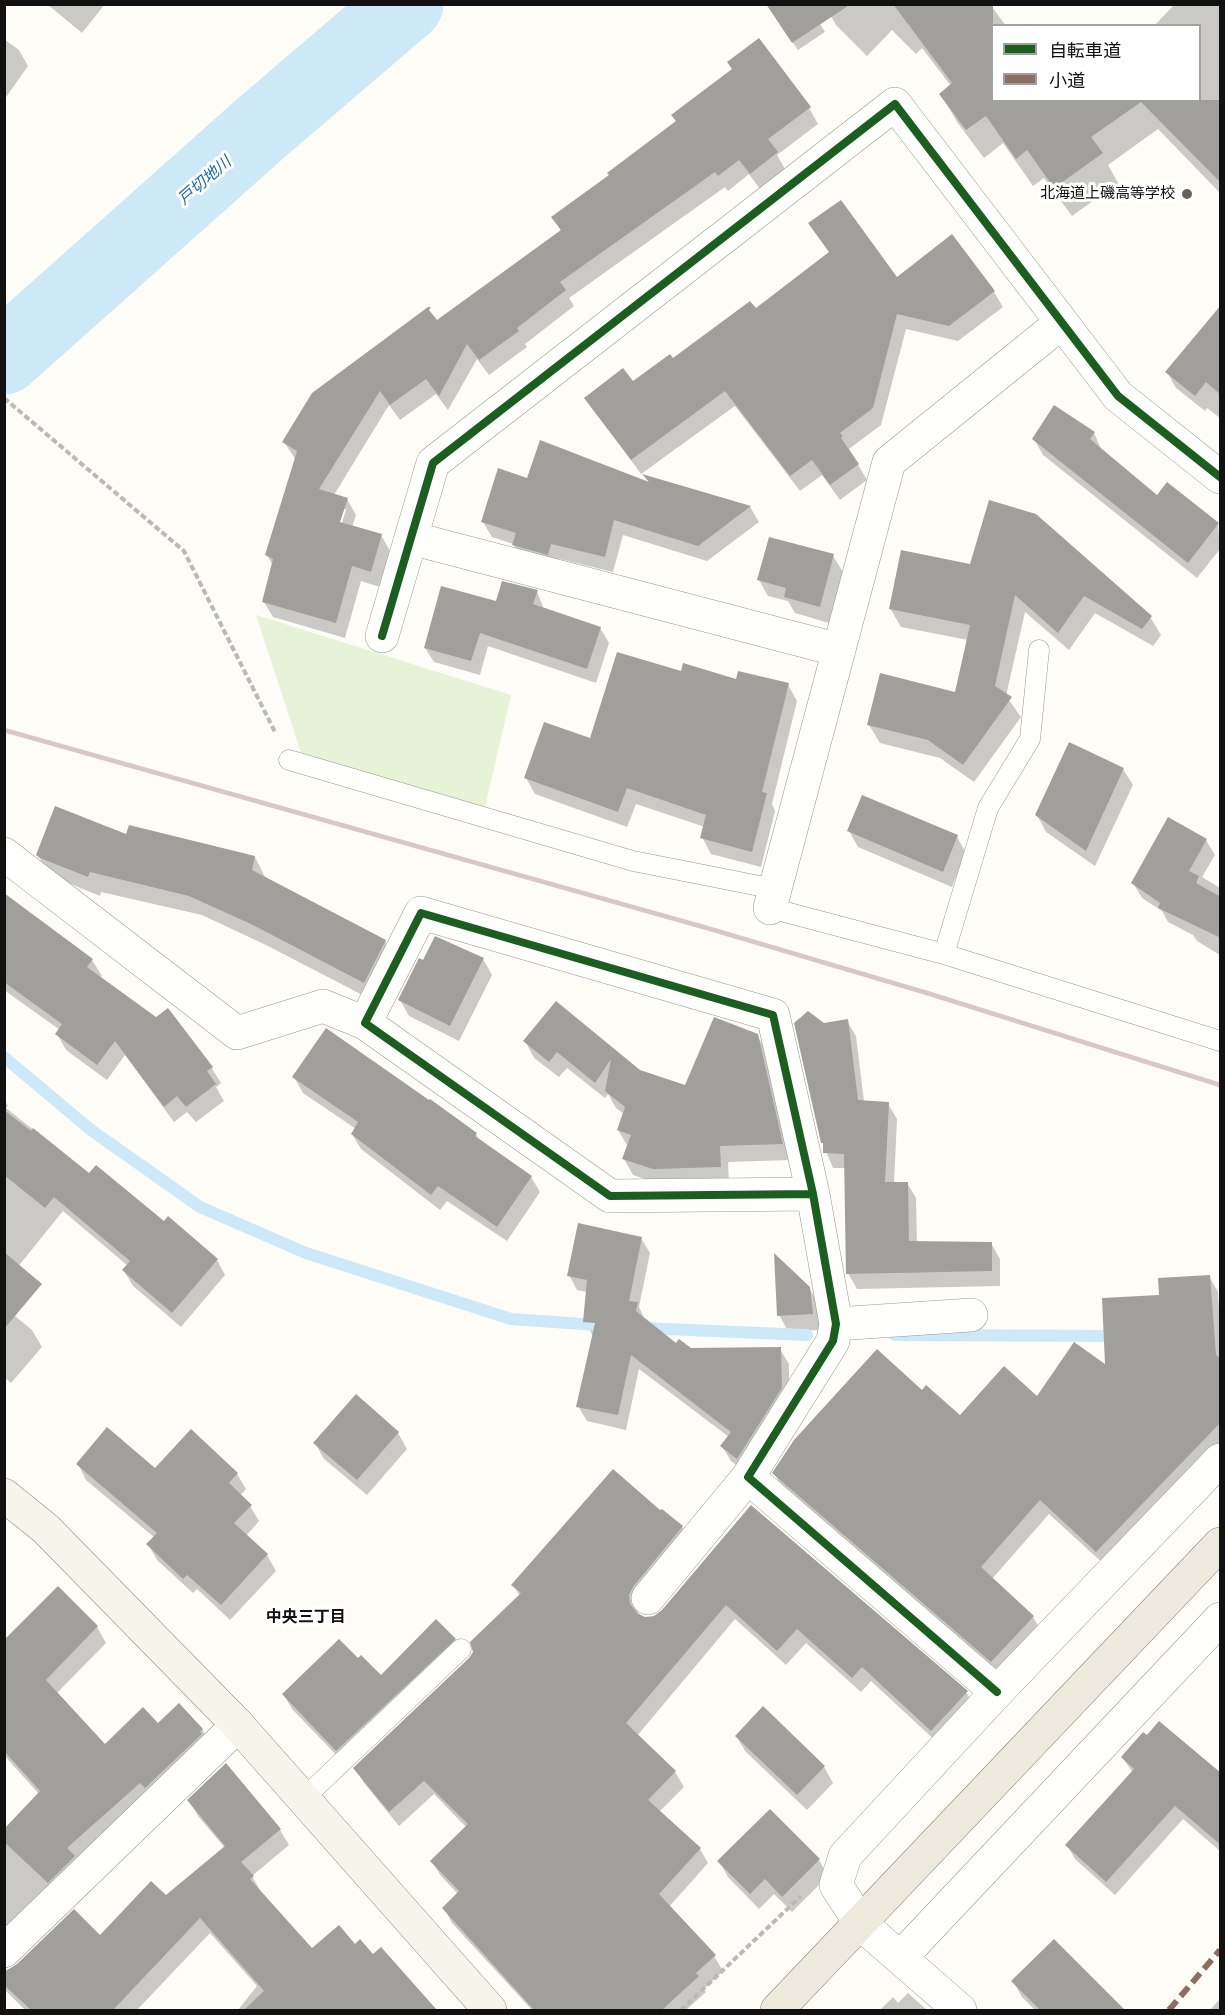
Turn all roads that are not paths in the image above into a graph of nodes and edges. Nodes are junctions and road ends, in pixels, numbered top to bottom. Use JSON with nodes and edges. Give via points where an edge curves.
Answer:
{"nodes":[{"id":1,"x":1061,"y":323,"type":"junction"},
{"id":2,"x":1221,"y":477,"type":"edge"},
{"id":3,"x":411,"y":538,"type":"junction"},
{"id":4,"x":382,"y":636,"type":"dead end"},
{"id":5,"x":839,"y":650,"type":"junction"},
{"id":6,"x":1039,"y":650,"type":"dead end"},
{"id":7,"x":289,"y":760,"type":"road end"},
{"id":8,"x":4,"y":854,"type":"edge"},
{"id":9,"x":772,"y":899,"type":"junction"},
{"id":10,"x":944,"y":954,"type":"junction"},
{"id":11,"x":365,"y":1023,"type":"junction"},
{"id":12,"x":1221,"y":1041,"type":"edge"},
{"id":13,"x":813,"y":1194,"type":"junction"},
{"id":14,"x":971,"y":1316,"type":"dead end"},
{"id":15,"x":836,"y":1324,"type":"junction"},
{"id":16,"x":1221,"y":1460,"type":"edge"},
{"id":17,"x":748,"y":1477,"type":"junction"},
{"id":18,"x":4,"y":1495,"type":"edge"},
{"id":19,"x":1221,"y":1544,"type":"edge"},
{"id":20,"x":648,"y":1598,"type":"dead end"},
{"id":21,"x":1221,"y":1619,"type":"edge"},
{"id":22,"x":461,"y":1649,"type":"dead end"},
{"id":23,"x":997,"y":1692,"type":"junction"},
{"id":24,"x":238,"y":1725,"type":"junction"},
{"id":25,"x":304,"y":1798,"type":"junction"},
{"id":26,"x":861,"y":1924,"type":"junction"},
{"id":27,"x":4,"y":1951,"type":"edge"},
{"id":28,"x":901,"y":1958,"type":"junction"},
{"id":29,"x":490,"y":2010,"type":"edge"},
{"id":30,"x":777,"y":2010,"type":"edge"},
{"id":31,"x":960,"y":2010,"type":"edge"}],
"edges":[{"from":1,"to":2,"type":"street","via":[[1118,396]]},
{"from":1,"to":3,"type":"street","via":[[895,104],[433,463]]},
{"from":1,"to":5,"type":"street","via":[[889,462]]},
{"from":3,"to":4,"type":"street"},
{"from":3,"to":5,"type":"street"},
{"from":5,"to":9,"type":"street"},
{"from":6,"to":10,"type":"lane","via":[[1030,739],[988,808]]},
{"from":7,"to":9,"type":"lane"},
{"from":8,"to":11,"type":"street","via":[[237,1033],[323,1006]]},
{"from":9,"to":10,"type":"lane"},
{"from":10,"to":12,"type":"lane"},
{"from":11,"to":13,"type":"street","via":[[610,1196]]},
{"from":11,"to":13,"type":"street","via":[[421,913],[772,1015]]},
{"from":13,"to":15,"type":"street"},
{"from":14,"to":15,"type":"street"},
{"from":15,"to":17,"type":"street","via":[[833,1341]]},
{"from":16,"to":23,"type":"street"},
{"from":17,"to":20,"type":"street"},
{"from":17,"to":23,"type":"street"},
{"from":18,"to":24,"type":"street","via":[[46,1529]]},
{"from":19,"to":26,"type":"main road"},
{"from":21,"to":28,"type":"street"},
{"from":22,"to":25,"type":"lane"},
{"from":23,"to":26,"type":"street","via":[[845,1856],[836,1885]]},
{"from":24,"to":25,"type":"street"},
{"from":24,"to":27,"type":"street"},
{"from":25,"to":29,"type":"street"},
{"from":26,"to":28,"type":"street"},
{"from":26,"to":30,"type":"main road"},
{"from":28,"to":31,"type":"street"}]}
